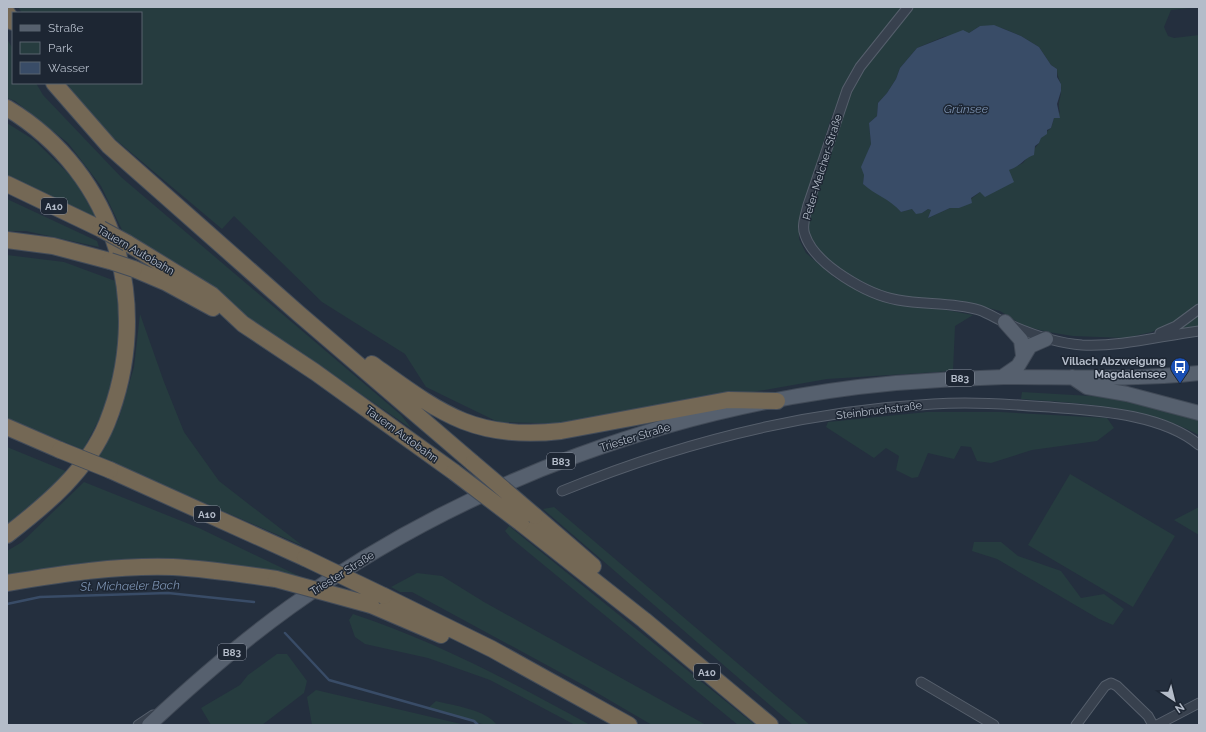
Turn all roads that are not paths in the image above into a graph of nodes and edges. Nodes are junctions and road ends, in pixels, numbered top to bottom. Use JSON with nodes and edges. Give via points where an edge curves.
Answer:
{"nodes":[{"id":1,"x":908,"y":7,"type":"edge"},
{"id":2,"x":55,"y":84,"type":"edge"},
{"id":3,"x":7,"y":108,"type":"edge"},
{"id":4,"x":7,"y":184,"type":"edge"},
{"id":5,"x":7,"y":240,"type":"edge"},
{"id":6,"x":1199,"y":309,"type":"edge"},
{"id":7,"x":298,"y":313,"type":"junction"},
{"id":8,"x":1005,"y":322,"type":"junction"},
{"id":9,"x":243,"y":324,"type":"junction"},
{"id":10,"x":1199,"y":331,"type":"edge"},
{"id":11,"x":1046,"y":338,"type":"junction"},
{"id":12,"x":1149,"y":338,"type":"junction"},
{"id":13,"x":1023,"y":355,"type":"junction"},
{"id":14,"x":1199,"y":373,"type":"edge"},
{"id":15,"x":1002,"y":377,"type":"junction"},
{"id":16,"x":1072,"y":377,"type":"junction"},
{"id":17,"x":777,"y":401,"type":"junction"},
{"id":18,"x":1199,"y":413,"type":"edge"},
{"id":19,"x":7,"y":427,"type":"edge"},
{"id":20,"x":1199,"y":445,"type":"edge"},
{"id":21,"x":562,"y":491,"type":"dead end"},
{"id":22,"x":7,"y":535,"type":"edge"},
{"id":23,"x":7,"y":583,"type":"edge"},
{"id":24,"x":644,"y":620,"type":"junction"},
{"id":25,"x":492,"y":650,"type":"junction"},
{"id":26,"x":921,"y":682,"type":"dead end"},
{"id":27,"x":176,"y":700,"type":"junction"},
{"id":28,"x":1199,"y":703,"type":"edge"},
{"id":29,"x":138,"y":725,"type":"edge"},
{"id":30,"x":149,"y":725,"type":"edge"},
{"id":31,"x":629,"y":725,"type":"edge"},
{"id":32,"x":770,"y":725,"type":"edge"},
{"id":33,"x":994,"y":725,"type":"edge"},
{"id":34,"x":1076,"y":725,"type":"edge"},
{"id":35,"x":1153,"y":725,"type":"edge"},
{"id":36,"x":1157,"y":725,"type":"edge"}],
"edges":[{"from":1,"to":8,"type":"street","name":"Peter-Melcher-Straße","via":[[860,67],[847,90],[808,205],[804,233],[812,250],[827,265],[884,298],[953,304],[980,310]]},
{"from":2,"to":7,"type":"highway","via":[[109,146]]},
{"from":3,"to":22,"type":"highway","via":[[47,137],[65,155],[85,180],[99,204],[116,246],[126,282],[128,319],[127,348],[122,375],[107,424],[93,449],[72,479],[40,510]]},
{"from":4,"to":9,"type":"highway","name":"Tauern Autobahn","number":"A10","bridge":true,"via":[[127,243],[212,295]]},
{"from":5,"to":9,"type":"highway","bridge":true,"via":[[53,246],[134,269],[167,283]]},
{"from":6,"to":12,"type":"street","name":"Peter-Melcher-Straße","via":[[1176,326]]},
{"from":7,"to":17,"type":"highway","via":[[310,316],[342,343],[441,412],[491,431],[535,434],[728,400]]},
{"from":7,"to":24,"type":"highway","bridge":true,"via":[[633,601]]},
{"from":8,"to":11,"type":"street","name":"Peter-Melcher-Straße"},
{"from":8,"to":13,"type":"main road","via":[[1021,340]]},
{"from":9,"to":24,"type":"highway","name":"Tauern Autobahn","number":"A10","bridge":true,"via":[[316,372],[454,472]]},
{"from":10,"to":12,"type":"street","name":"Peter-Melcher-Straße"},
{"from":11,"to":12,"type":"street","name":"Peter-Melcher-Straße","via":[[1104,345]]},
{"from":11,"to":13,"type":"main road","via":[[1030,346]]},
{"from":13,"to":15,"type":"main road","via":[[1018,366]]},
{"from":14,"to":16,"type":"main road","name":"Triester Straße","number":"B83","via":[[1146,377]]},
{"from":15,"to":16,"type":"main road","name":"Triester Straße","number":"B83"},
{"from":15,"to":17,"type":"main road","name":"Triester Straße","number":"B83","via":[[892,384],[836,390]]},
{"from":16,"to":18,"type":"main road","via":[[1088,388],[1135,395]]},
{"from":17,"to":27,"type":"main road","name":"Triester Straße","number":"B83","via":[[704,416],[578,454],[523,476],[418,527],[290,607],[219,661]]},
{"from":19,"to":25,"type":"highway","number":"A10","bridge":true,"via":[[110,470],[305,558]]},
{"from":20,"to":21,"type":"street","name":"Steinbruchstraße","via":[[1168,427],[1124,415],[1018,405],[933,404],[876,409],[730,436],[645,460]]},
{"from":23,"to":25,"type":"highway","bridge":true,"via":[[64,574],[173,567],[276,579],[371,605],[462,644]]},
{"from":24,"to":32,"type":"highway","name":"Tauern Autobahn","number":"A10"},
{"from":25,"to":31,"type":"highway","number":"A10"},
{"from":26,"to":33,"type":"street"},
{"from":27,"to":29,"type":"street"},
{"from":27,"to":30,"type":"main road","name":"Triester Straße","number":"B83"},
{"from":28,"to":36,"type":"street"},
{"from":34,"to":35,"type":"street","via":[[1105,686],[1111,684],[1117,686],[1148,716]]}]}
